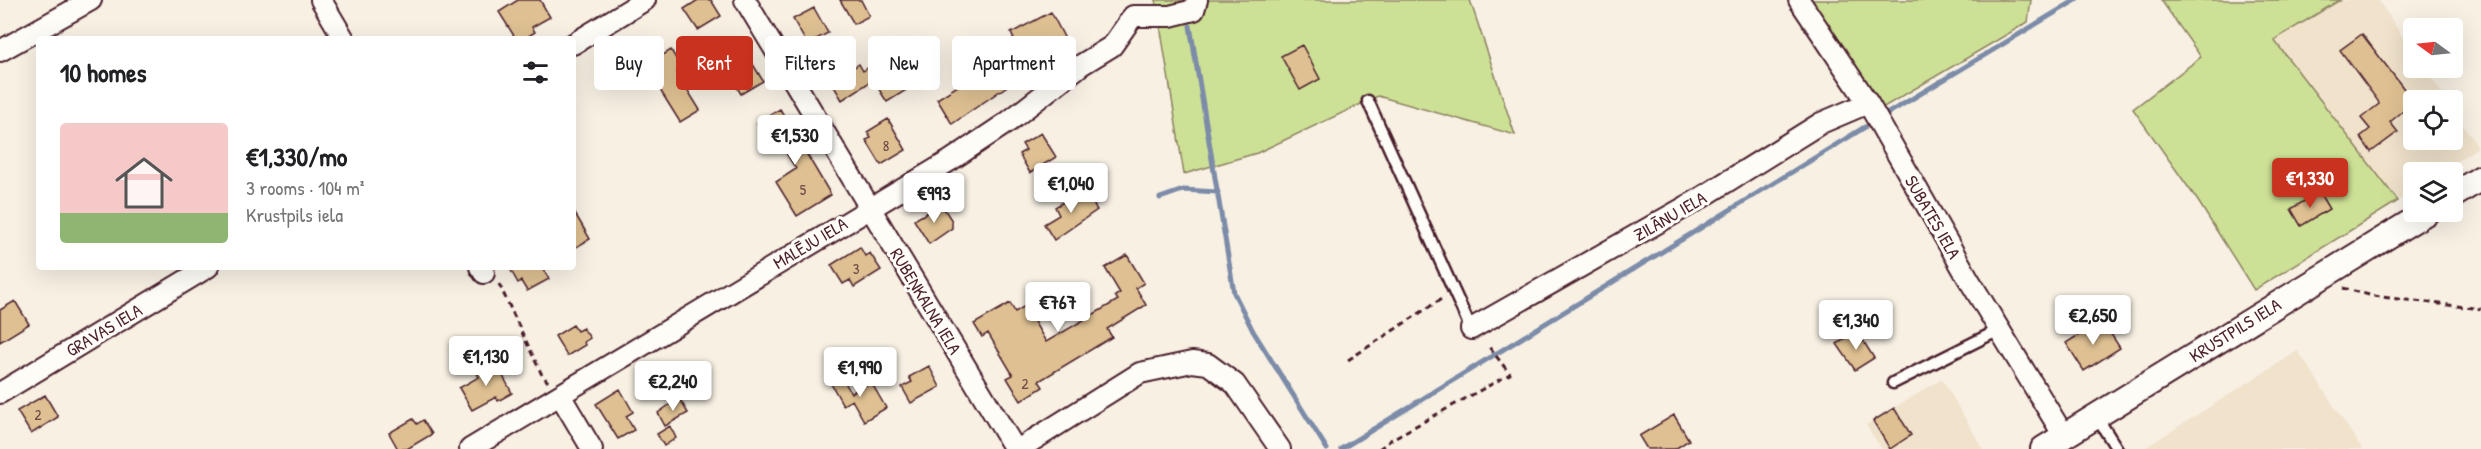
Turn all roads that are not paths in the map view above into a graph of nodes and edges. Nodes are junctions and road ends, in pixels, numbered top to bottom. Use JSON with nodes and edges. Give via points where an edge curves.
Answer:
{"nodes":[{"id":1,"x":91,"y":0,"type":"edge"},
{"id":2,"x":321,"y":0,"type":"edge"},
{"id":3,"x":645,"y":0,"type":"edge"},
{"id":4,"x":745,"y":0,"type":"edge"},
{"id":5,"x":1197,"y":0,"type":"edge"},
{"id":6,"x":1799,"y":0,"type":"edge"},
{"id":7,"x":1132,"y":8,"type":"edge"},
{"id":8,"x":342,"y":36,"type":"edge"},
{"id":9,"x":576,"y":42,"type":"edge"},
{"id":10,"x":0,"y":51,"type":"edge"},
{"id":11,"x":1368,"y":100,"type":"dead end"},
{"id":12,"x":1868,"y":103,"type":"junction"},
{"id":13,"x":2481,"y":178,"type":"edge"},
{"id":14,"x":2463,"y":189,"type":"edge"},
{"id":15,"x":869,"y":207,"type":"junction"},
{"id":16,"x":2411,"y":222,"type":"edge"},
{"id":17,"x":203,"y":270,"type":"edge"},
{"id":18,"x":1472,"y":329,"type":"joint"},
{"id":19,"x":1999,"y":330,"type":"junction"},
{"id":20,"x":1893,"y":383,"type":"dead end"},
{"id":21,"x":0,"y":393,"type":"edge"},
{"id":22,"x":560,"y":395,"type":"junction"},
{"id":23,"x":2096,"y":416,"type":"junction"},
{"id":24,"x":2064,"y":436,"type":"junction"},
{"id":25,"x":470,"y":449,"type":"edge"},
{"id":26,"x":592,"y":449,"type":"edge"},
{"id":27,"x":1017,"y":449,"type":"edge"},
{"id":28,"x":1280,"y":449,"type":"edge"},
{"id":29,"x":2043,"y":449,"type":"edge"},
{"id":30,"x":2117,"y":449,"type":"edge"}],
"edges":[{"from":1,"to":10,"type":"street"},
{"from":2,"to":8,"type":"street"},
{"from":3,"to":9,"type":"street"},
{"from":4,"to":15,"type":"street","name":"RUBEŅKALNA IELA"},
{"from":5,"to":7,"type":"street","via":[[1194,10],[1170,16]]},
{"from":6,"to":12,"type":"street","name":"SUBATES IELA"},
{"from":7,"to":15,"type":"street","name":"MALĒJU IELA","via":[[1112,46],[951,160]]},
{"from":11,"to":18,"type":"lane"},
{"from":12,"to":18,"type":"street","name":"ZILĀNU IELA","via":[[1821,123],[1696,201]]},
{"from":12,"to":19,"type":"street","name":"SUBATES IELA"},
{"from":13,"to":14,"type":"street"},
{"from":15,"to":22,"type":"street","name":"MALĒJU IELA"},
{"from":15,"to":27,"type":"street","name":"RUBEŅKALNA IELA"},
{"from":16,"to":23,"type":"street","name":"KRUSTPILS IELA"},
{"from":17,"to":21,"type":"street","name":"GRAVAS IELA"},
{"from":19,"to":20,"type":"lane"},
{"from":19,"to":24,"type":"street","name":"SUBATES IELA"},
{"from":22,"to":25,"type":"street","name":"MALĒJU IELA"},
{"from":22,"to":26,"type":"street"},
{"from":23,"to":24,"type":"street","name":"KRUSTPILS IELA"},
{"from":23,"to":30,"type":"lane"},
{"from":24,"to":29,"type":"street","name":"KRUSTPILS IELA"},
{"from":27,"to":28,"type":"street","via":[[1140,373],[1192,362],[1208,364],[1235,384]]}]}
